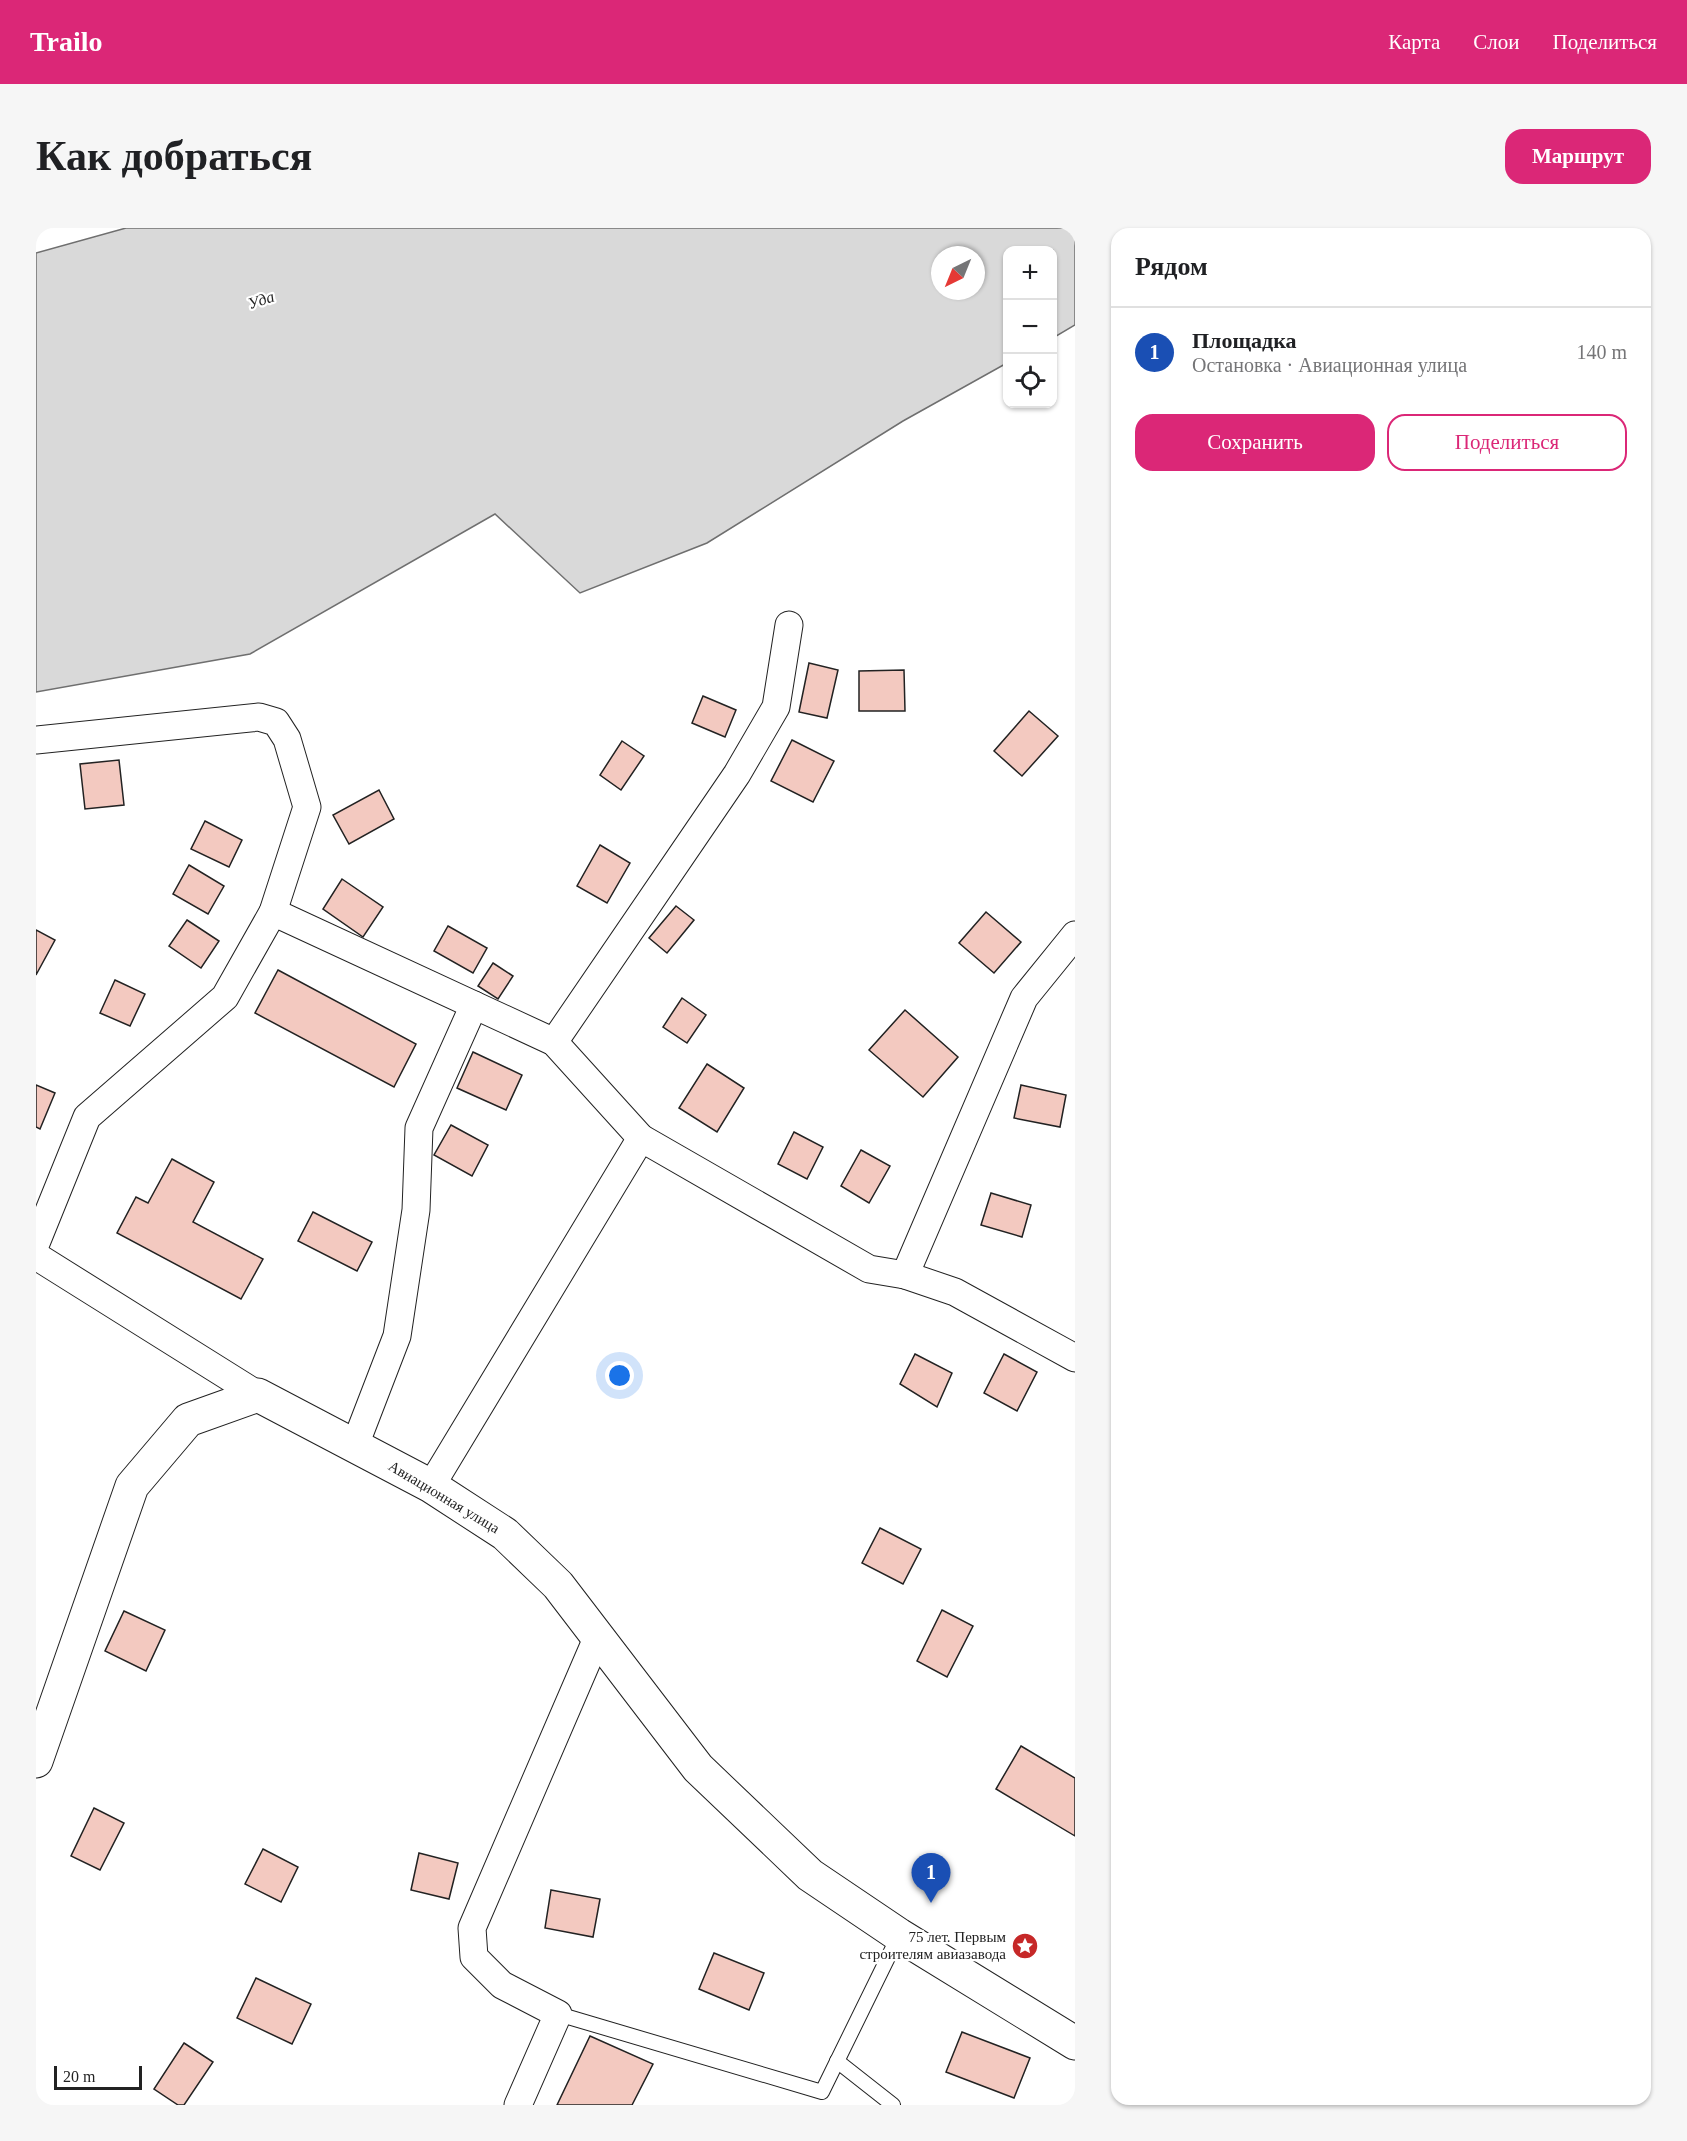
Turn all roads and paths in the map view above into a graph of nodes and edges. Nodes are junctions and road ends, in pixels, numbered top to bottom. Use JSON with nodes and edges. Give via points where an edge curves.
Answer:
{"nodes":[{"id":1,"x":789,"y":625,"type":"dead end"},
{"id":2,"x":36,"y":740,"type":"edge"},
{"id":3,"x":273,"y":912,"type":"junction"},
{"id":4,"x":1075,"y":935,"type":"edge"},
{"id":5,"x":474,"y":1005,"type":"junction"},
{"id":6,"x":554,"y":1042,"type":"junction"},
{"id":7,"x":641,"y":1138,"type":"junction"},
{"id":8,"x":36,"y":1243,"type":"edge"},
{"id":9,"x":36,"y":1256,"type":"edge"},
{"id":10,"x":905,"y":1275,"type":"junction"},
{"id":11,"x":1075,"y":1358,"type":"edge"},
{"id":12,"x":258,"y":1395,"type":"junction"},
{"id":13,"x":355,"y":1445,"type":"junction"},
{"id":14,"x":431,"y":1486,"type":"junction"},
{"id":15,"x":598,"y":1636,"type":"junction"},
{"id":16,"x":36,"y":1761,"type":"edge"},
{"id":17,"x":899,"y":1935,"type":"junction"},
{"id":18,"x":558,"y":2014,"type":"junction"},
{"id":19,"x":1075,"y":2043,"type":"edge"},
{"id":20,"x":837,"y":2061,"type":"junction"},
{"id":21,"x":518,"y":2105,"type":"edge"},
{"id":22,"x":892,"y":2105,"type":"edge"}],
"edges":[{"from":1,"to":6,"type":"street","via":[[776,706],[737,774]]},
{"from":2,"to":3,"type":"street","via":[[259,717],[276,722],[288,739],[307,807]]},
{"from":3,"to":5,"type":"street"},
{"from":3,"to":8,"type":"street","via":[[225,997],[87,1117]]},
{"from":4,"to":10,"type":"street","via":[[1024,998]]},
{"from":5,"to":6,"type":"street"},
{"from":5,"to":13,"type":"street","via":[[419,1128],[416,1210],[397,1336]]},
{"from":6,"to":7,"type":"street"},
{"from":7,"to":10,"type":"street","via":[[869,1269]]},
{"from":7,"to":14,"type":"street"},
{"from":9,"to":12,"type":"street"},
{"from":10,"to":11,"type":"street","via":[[955,1292]]},
{"from":12,"to":13,"type":"street","name":"Авиационная улица"},
{"from":12,"to":16,"type":"street","via":[[188,1420],[132,1486]]},
{"from":13,"to":14,"type":"street","name":"Авиационная улица"},
{"from":14,"to":15,"type":"street","name":"Авиационная улица","via":[[505,1534],[558,1585]]},
{"from":15,"to":17,"type":"street","name":"Авиационная улица","via":[[698,1768],[810,1875]]},
{"from":15,"to":18,"type":"street","via":[[472,1928],[474,1957],[502,1985]]},
{"from":17,"to":19,"type":"street","name":"Авиационная улица"},
{"from":17,"to":20,"type":"lane"},
{"from":18,"to":20,"type":"lane","via":[[822,2092]]},
{"from":18,"to":21,"type":"street"},
{"from":20,"to":22,"type":"lane"}]}
